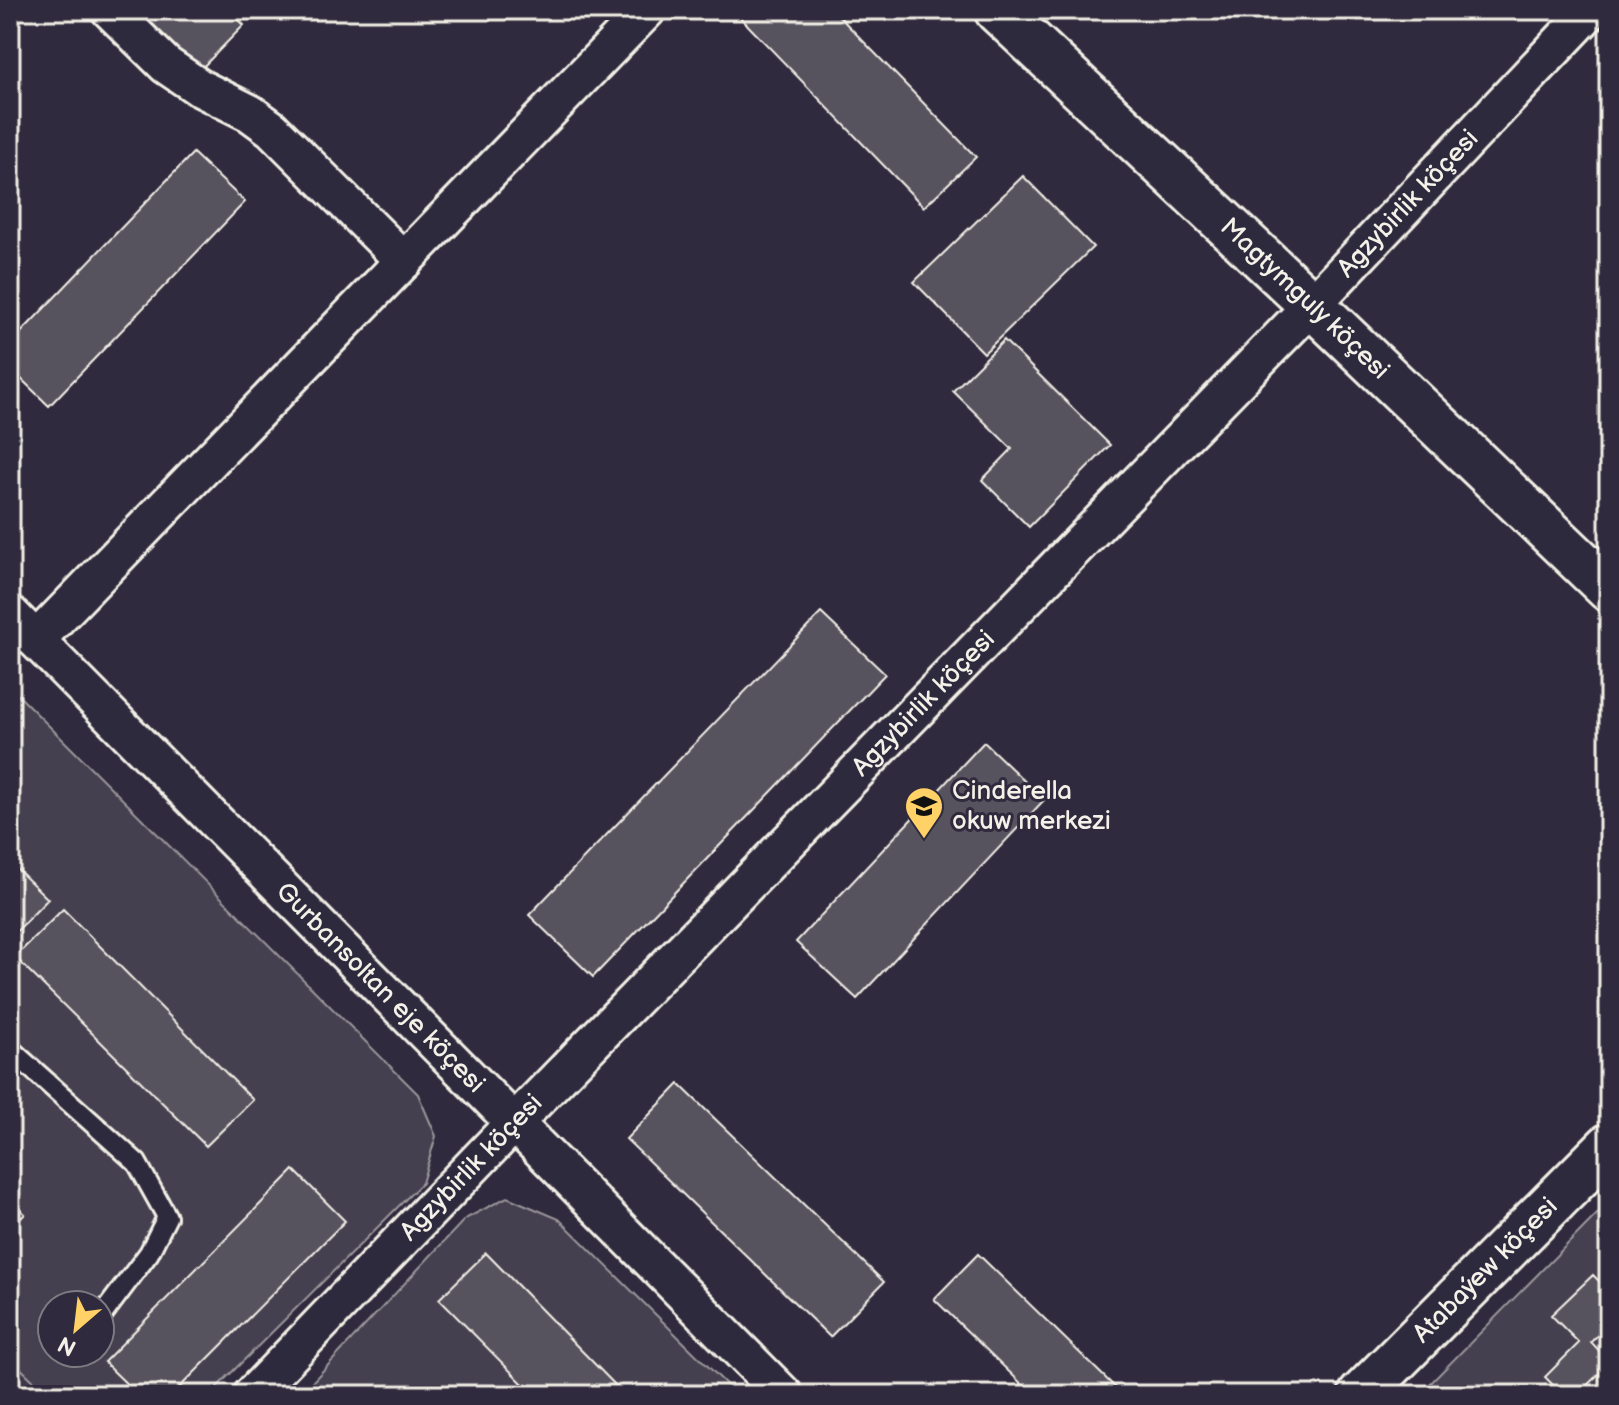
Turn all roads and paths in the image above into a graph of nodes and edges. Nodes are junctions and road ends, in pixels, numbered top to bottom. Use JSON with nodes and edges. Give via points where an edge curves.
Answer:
{"nodes":[{"id":1,"x":110,"y":10,"type":"edge"},
{"id":2,"x":997,"y":10,"type":"edge"},
{"id":3,"x":1591,"y":10,"type":"edge"},
{"id":4,"x":634,"y":14,"type":"edge"},
{"id":5,"x":404,"y":261,"type":"junction"},
{"id":6,"x":1312,"y":305,"type":"junction"},
{"id":7,"x":1609,"y":589,"type":"edge"},
{"id":8,"x":10,"y":614,"type":"edge"},
{"id":9,"x":36,"y":640,"type":"junction"},
{"id":10,"x":10,"y":1049,"type":"edge"},
{"id":11,"x":515,"y":1122,"type":"junction"},
{"id":12,"x":1609,"y":1146,"type":"edge"},
{"id":13,"x":116,"y":1297,"type":"edge"},
{"id":14,"x":252,"y":1395,"type":"edge"},
{"id":15,"x":784,"y":1395,"type":"edge"},
{"id":16,"x":1361,"y":1395,"type":"edge"}],
"edges":[{"from":1,"to":5,"type":"street","via":[[166,65],[272,129]]},
{"from":2,"to":6,"type":"main road","name":"Magtymguly köçesi"},
{"from":3,"to":6,"type":"street","name":"Agzybirlik köçesi"},
{"from":4,"to":5,"type":"street"},
{"from":5,"to":9,"type":"street"},
{"from":6,"to":7,"type":"main road","name":"Magtymguly köçesi"},
{"from":6,"to":11,"type":"street","name":"Agzybirlik köçesi"},
{"from":8,"to":9,"type":"street","name":"Gurbansoltan eje köçesi"},
{"from":9,"to":11,"type":"street","name":"Gurbansoltan eje köçesi"},
{"from":10,"to":13,"type":"lane","via":[[137,1163],[167,1217],[149,1253]]},
{"from":11,"to":14,"type":"street","name":"Agzybirlik köçesi"},
{"from":11,"to":15,"type":"street","name":"Gurbansoltan eje köçesi"},
{"from":12,"to":16,"type":"main road","name":"Atabaýew köçesi"}]}
